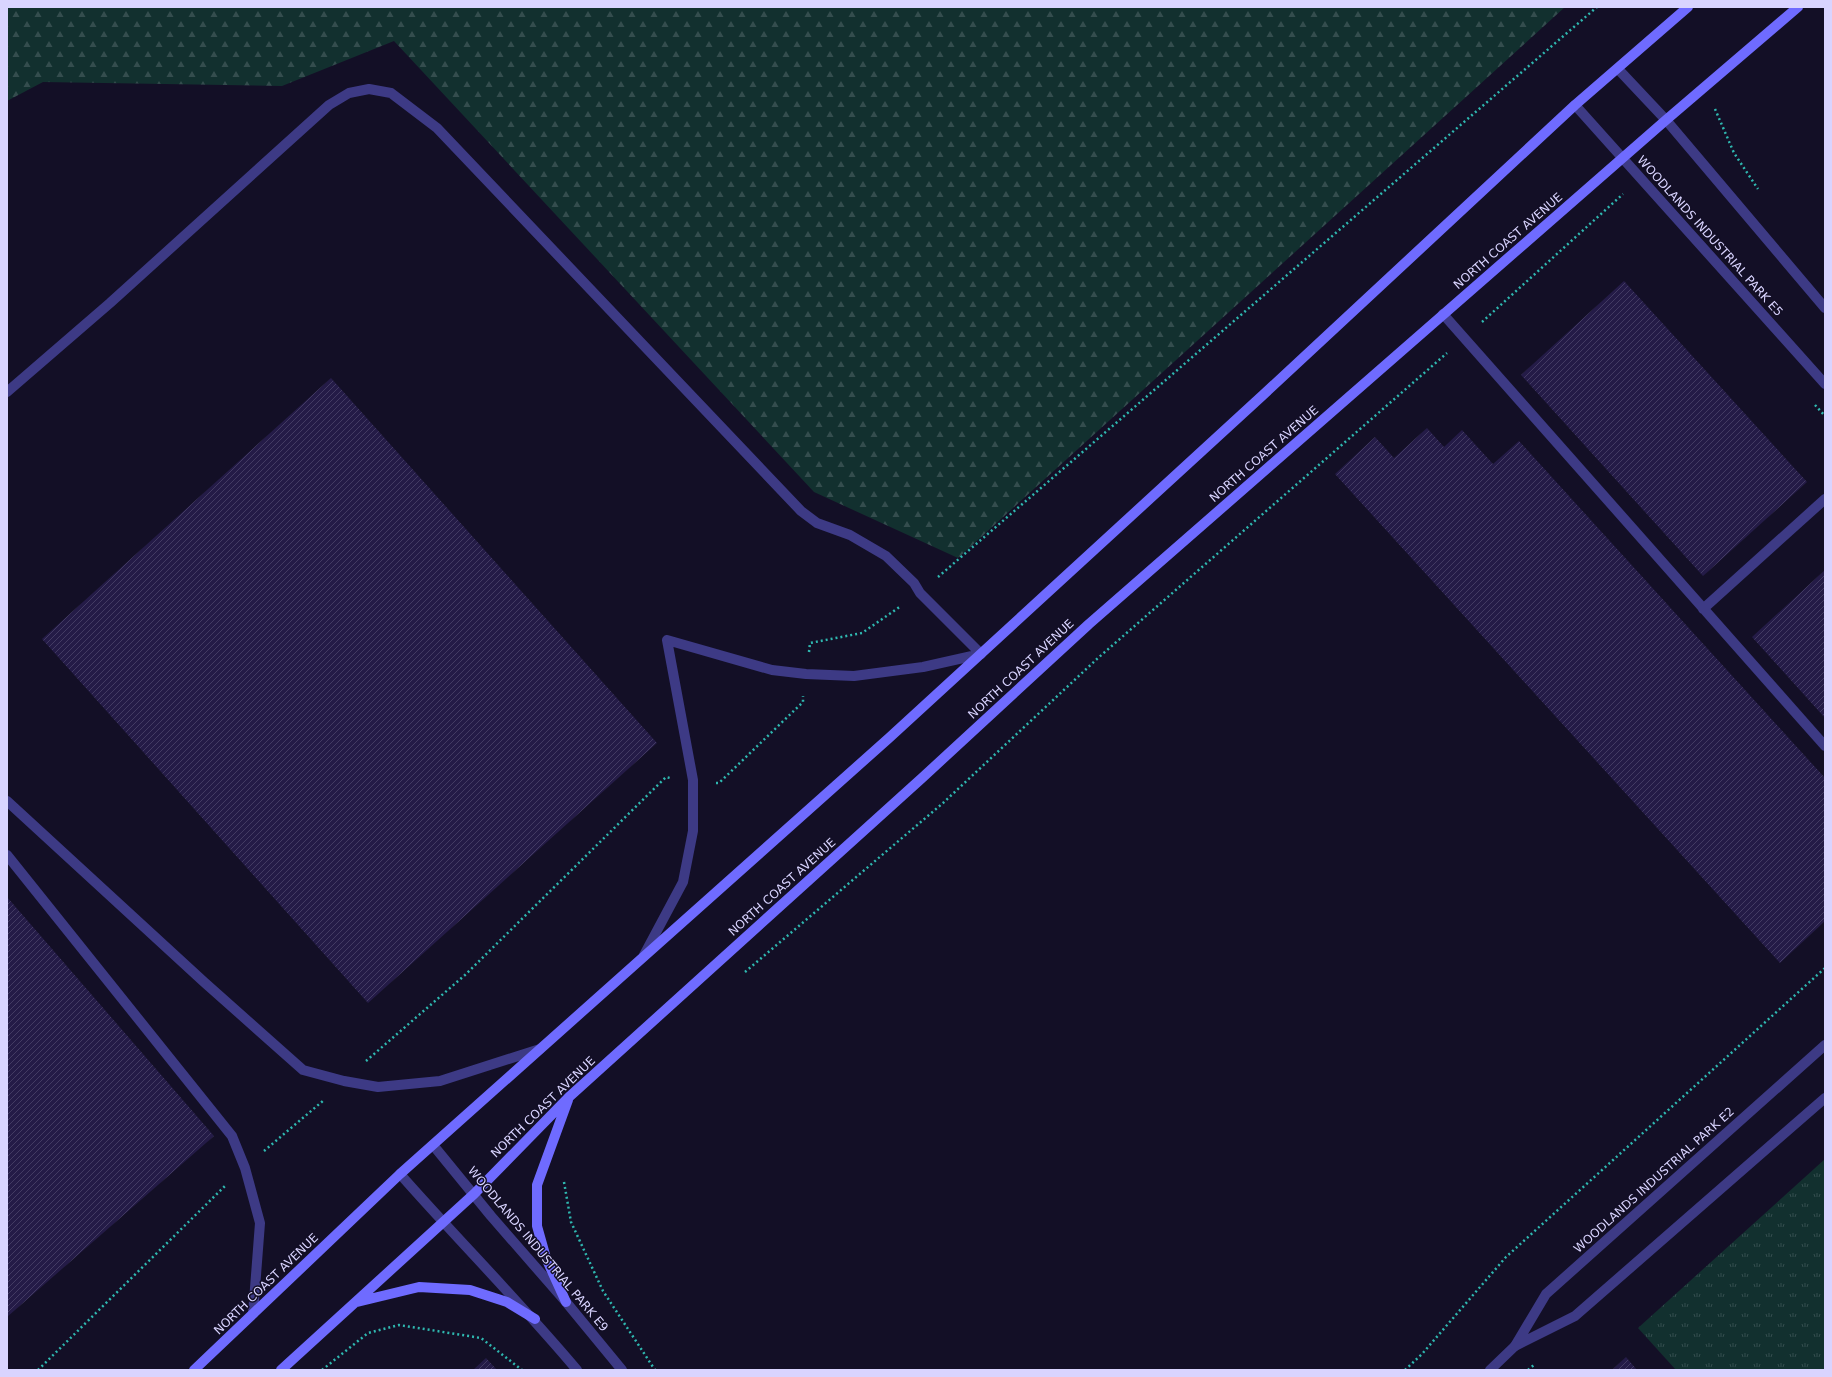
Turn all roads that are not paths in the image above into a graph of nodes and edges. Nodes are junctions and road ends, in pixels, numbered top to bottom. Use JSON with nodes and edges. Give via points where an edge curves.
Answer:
{"nodes":[{"id":1,"x":1688,"y":7,"type":"edge"},
{"id":2,"x":1798,"y":7,"type":"edge"},
{"id":3,"x":1618,"y":69,"type":"junction"},
{"id":4,"x":1575,"y":105,"type":"junction"},
{"id":5,"x":1666,"y":120,"type":"junction"},
{"id":6,"x":1624,"y":158,"type":"junction"},
{"id":7,"x":1825,"y":308,"type":"edge"},
{"id":8,"x":1444,"y":314,"type":"junction"},
{"id":9,"x":1825,"y":384,"type":"edge"},
{"id":10,"x":7,"y":392,"type":"edge"},
{"id":11,"x":1825,"y":499,"type":"edge"},
{"id":12,"x":1703,"y":609,"type":"junction"},
{"id":13,"x":981,"y":654,"type":"junction"},
{"id":14,"x":1825,"y":746,"type":"edge"},
{"id":15,"x":7,"y":801,"type":"edge"},
{"id":16,"x":7,"y":855,"type":"edge"},
{"id":17,"x":643,"y":957,"type":"junction"},
{"id":18,"x":1825,"y":1045,"type":"edge"},
{"id":19,"x":540,"y":1049,"type":"junction"},
{"id":20,"x":569,"y":1097,"type":"junction"},
{"id":21,"x":1825,"y":1098,"type":"edge"},
{"id":22,"x":433,"y":1144,"type":"junction"},
{"id":23,"x":400,"y":1174,"type":"junction"},
{"id":24,"x":474,"y":1194,"type":"junction"},
{"id":25,"x":443,"y":1223,"type":"junction"},
{"id":26,"x":566,"y":1302,"type":"junction"},
{"id":27,"x":355,"y":1303,"type":"junction"},
{"id":28,"x":253,"y":1314,"type":"junction"},
{"id":29,"x":534,"y":1319,"type":"junction"},
{"id":30,"x":1515,"y":1346,"type":"junction"},
{"id":31,"x":194,"y":1370,"type":"edge"},
{"id":32,"x":280,"y":1370,"type":"edge"},
{"id":33,"x":577,"y":1370,"type":"edge"},
{"id":34,"x":622,"y":1370,"type":"edge"},
{"id":35,"x":1490,"y":1370,"type":"edge"}],
"edges":[{"from":1,"to":3,"type":"main road","name":"NORTH COAST AVENUE"},
{"from":2,"to":5,"type":"main road","name":"NORTH COAST AVENUE"},
{"from":3,"to":4,"type":"main road","name":"NORTH COAST AVENUE"},
{"from":3,"to":5,"type":"street"},
{"from":4,"to":6,"type":"street","name":"WOODLANDS INDUSTRIAL PARK E5"},
{"from":4,"to":13,"type":"main road","name":"NORTH COAST AVENUE"},
{"from":5,"to":6,"type":"main road","name":"NORTH COAST AVENUE"},
{"from":5,"to":7,"type":"street"},
{"from":6,"to":8,"type":"main road","name":"NORTH COAST AVENUE"},
{"from":6,"to":9,"type":"street","name":"WOODLANDS INDUSTRIAL PARK E5"},
{"from":8,"to":12,"type":"street"},
{"from":8,"to":20,"type":"main road","name":"NORTH COAST AVENUE","via":[[1089,624]]},
{"from":10,"to":13,"type":"street","via":[[110,303],[329,105],[349,93],[368,89],[391,92],[437,128],[801,511],[817,523],[850,535],[886,556]]},
{"from":11,"to":12,"type":"street"},
{"from":12,"to":14,"type":"street"},
{"from":13,"to":17,"type":"main road","name":"NORTH COAST AVENUE"},
{"from":13,"to":17,"type":"street","via":[[923,667],[854,676],[806,674],[772,670],[667,640],[693,780],[693,831],[683,882]]},
{"from":15,"to":19,"type":"street","via":[[303,1070],[378,1087],[440,1081]]},
{"from":16,"to":28,"type":"street","via":[[232,1136],[260,1223]]},
{"from":17,"to":19,"type":"main road","name":"NORTH COAST AVENUE"},
{"from":18,"to":30,"type":"street","name":"WOODLANDS INDUSTRIAL PARK E2","via":[[1546,1294]]},
{"from":19,"to":22,"type":"main road","name":"NORTH COAST AVENUE"},
{"from":20,"to":24,"type":"main road","name":"NORTH COAST AVENUE"},
{"from":20,"to":26,"type":"main road","via":[[537,1185],[537,1226],[546,1258]]},
{"from":21,"to":30,"type":"street","name":"WOODLANDS INDUSTRIAL PARK E2","via":[[1574,1316]]},
{"from":22,"to":23,"type":"main road","name":"NORTH COAST AVENUE"},
{"from":22,"to":24,"type":"street","name":"WOODLANDS INDUSTRIAL PARK E9"},
{"from":23,"to":25,"type":"street"},
{"from":23,"to":28,"type":"main road","name":"NORTH COAST AVENUE"},
{"from":24,"to":25,"type":"main road","name":"NORTH COAST AVENUE"},
{"from":24,"to":26,"type":"street","name":"WOODLANDS INDUSTRIAL PARK E9"},
{"from":25,"to":27,"type":"main road","name":"NORTH COAST AVENUE"},
{"from":25,"to":29,"type":"street"},
{"from":26,"to":34,"type":"street","name":"WOODLANDS INDUSTRIAL PARK E9"},
{"from":27,"to":29,"type":"main road","via":[[419,1287],[470,1290],[507,1302]]},
{"from":27,"to":32,"type":"main road","name":"NORTH COAST AVENUE"},
{"from":28,"to":31,"type":"main road","name":"NORTH COAST AVENUE"},
{"from":29,"to":33,"type":"street"},
{"from":30,"to":35,"type":"street","name":"WOODLANDS INDUSTRIAL PARK E2"}]}
